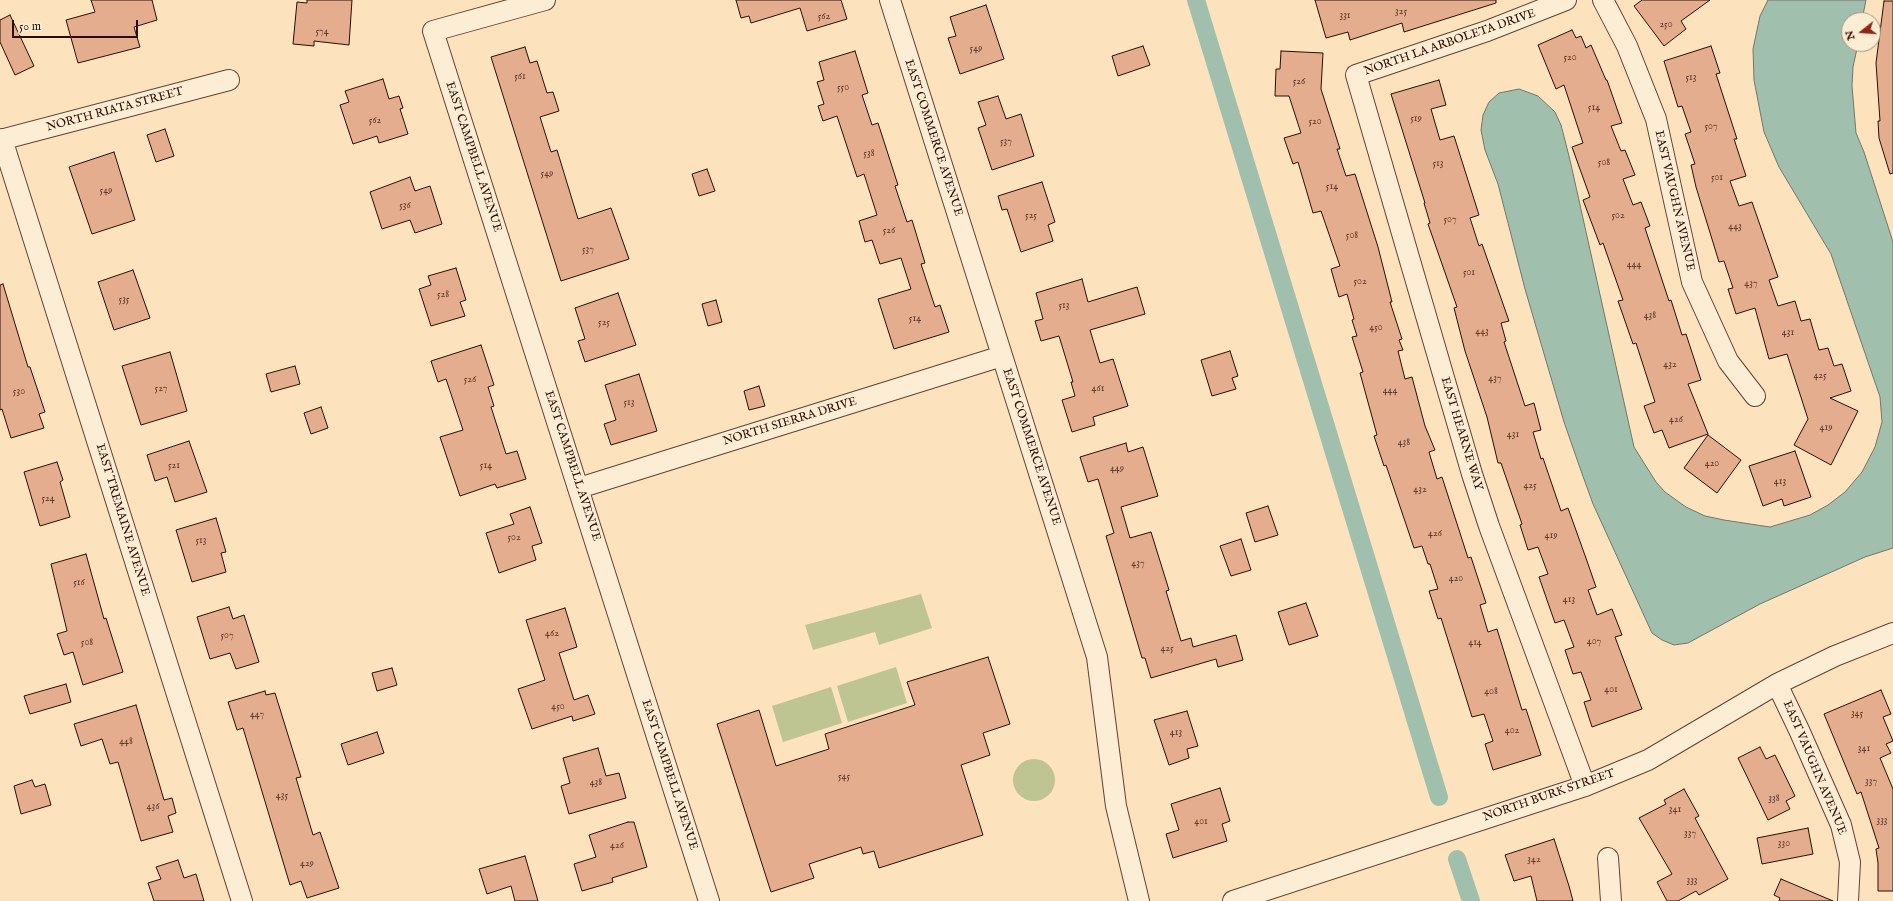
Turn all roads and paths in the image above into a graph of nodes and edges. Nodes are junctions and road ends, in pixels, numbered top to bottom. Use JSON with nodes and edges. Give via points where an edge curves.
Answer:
{"nodes":[{"id":1,"x":545,"y":0,"type":"edge"},
{"id":2,"x":890,"y":0,"type":"edge"},
{"id":3,"x":1566,"y":0,"type":"edge"},
{"id":4,"x":1603,"y":0,"type":"edge"},
{"id":5,"x":1356,"y":75,"type":"joint"},
{"id":6,"x":229,"y":80,"type":"dead end"},
{"id":7,"x":1,"y":139,"type":"edge"},
{"id":8,"x":1002,"y":356,"type":"junction"},
{"id":9,"x":1756,"y":396,"type":"dead end"},
{"id":10,"x":579,"y":488,"type":"junction"},
{"id":11,"x":1893,"y":633,"type":"edge"},
{"id":12,"x":1777,"y":684,"type":"junction"},
{"id":13,"x":1585,"y":786,"type":"junction"},
{"id":14,"x":1608,"y":858,"type":"dead end"},
{"id":15,"x":242,"y":901,"type":"edge"},
{"id":16,"x":709,"y":901,"type":"edge"},
{"id":17,"x":1139,"y":901,"type":"edge"},
{"id":18,"x":1233,"y":901,"type":"edge"},
{"id":19,"x":1611,"y":901,"type":"edge"},
{"id":20,"x":1848,"y":901,"type":"edge"}],
"edges":[{"from":1,"to":10,"type":"street","name":"EAST CAMPBELL AVENUE","via":[[433,31]]},
{"from":2,"to":8,"type":"street","name":"EAST COMMERCE AVENUE"},
{"from":3,"to":5,"type":"street","name":"NORTH LA ARBOLETA DRIVE","via":[[1487,31]]},
{"from":4,"to":9,"type":"street","name":"EAST VAUGHN AVENUE","via":[[1627,46],[1656,119],[1692,282],[1728,361]]},
{"from":5,"to":13,"type":"street","name":"EAST HEARNE WAY","via":[[1472,474]]},
{"from":6,"to":7,"type":"street","name":"NORTH RIATA STREET"},
{"from":7,"to":15,"type":"street","name":"EAST TREMAINE AVENUE"},
{"from":8,"to":10,"type":"street","name":"NORTH SIERRA DRIVE"},
{"from":8,"to":17,"type":"street","name":"EAST COMMERCE AVENUE","via":[[1097,656],[1116,806]]},
{"from":10,"to":16,"type":"street","name":"EAST CAMPBELL AVENUE"},
{"from":11,"to":12,"type":"street","name":"NORTH BURK STREET","via":[[1835,656]]},
{"from":12,"to":13,"type":"street","name":"NORTH BURK STREET","via":[[1648,760]]},
{"from":12,"to":20,"type":"street","name":"EAST VAUGHN AVENUE","via":[[1841,825],[1850,862]]},
{"from":13,"to":18,"type":"street","name":"NORTH BURK STREET"},
{"from":14,"to":19,"type":"street"}]}
